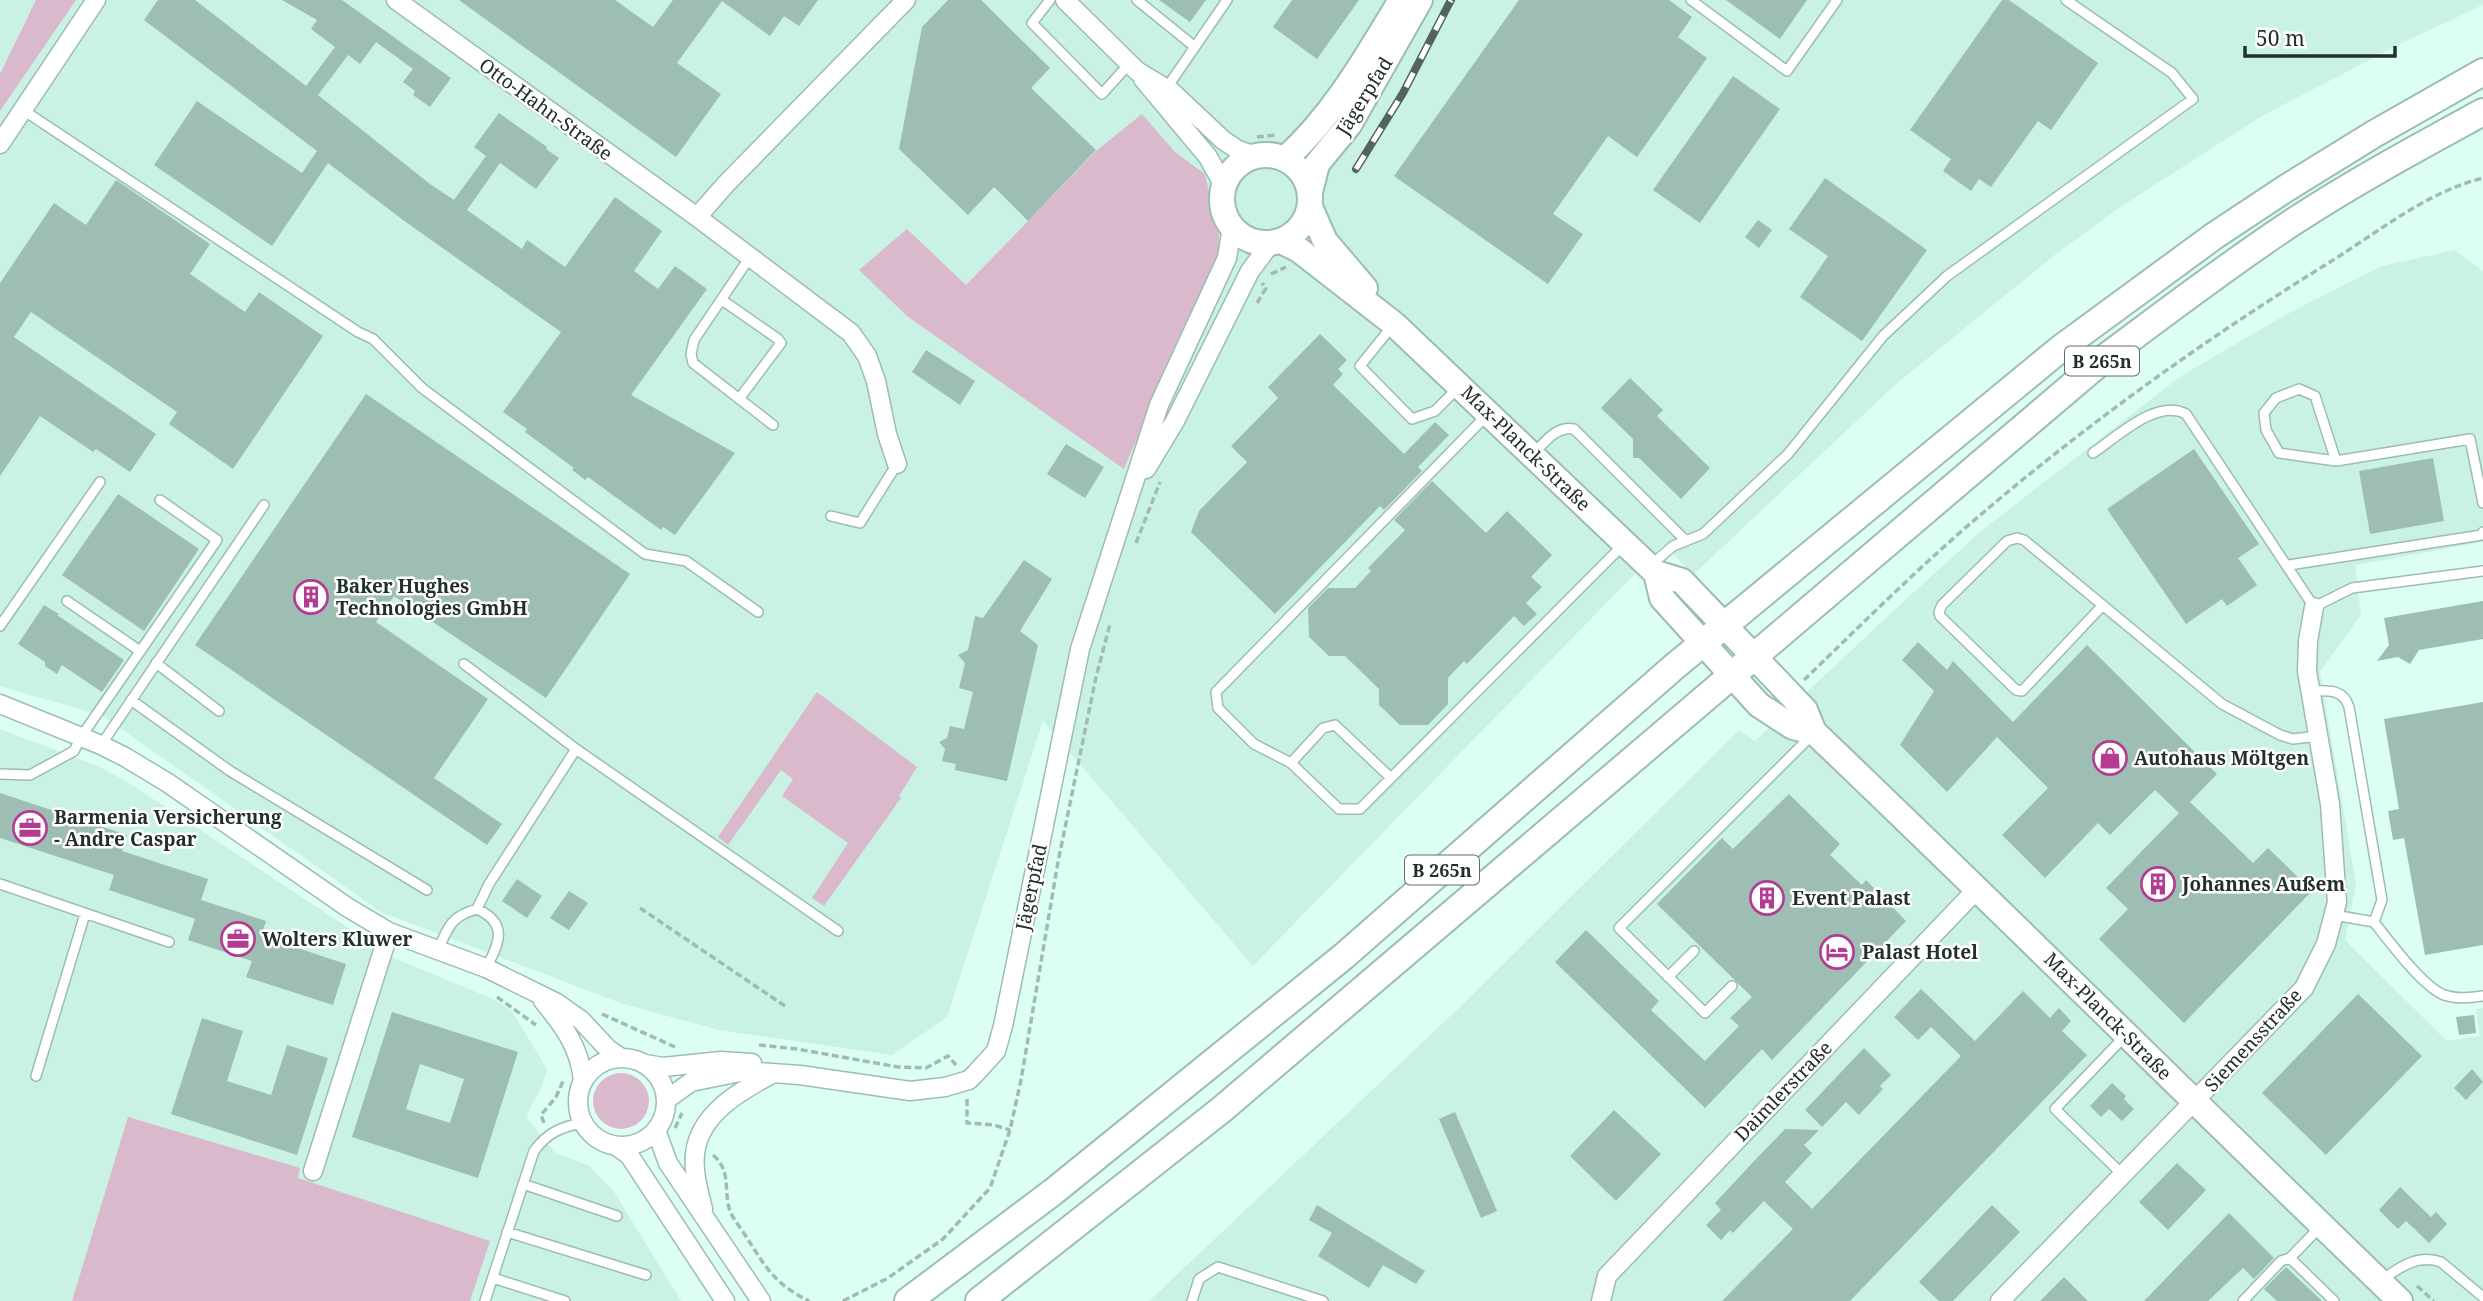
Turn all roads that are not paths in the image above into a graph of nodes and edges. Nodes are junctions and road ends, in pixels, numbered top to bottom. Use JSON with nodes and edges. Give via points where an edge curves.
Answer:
{"nodes":[{"id":1,"x":96,"y":0,"type":"edge"},
{"id":2,"x":396,"y":0,"type":"edge"},
{"id":3,"x":906,"y":0,"type":"edge"},
{"id":4,"x":1050,"y":0,"type":"edge"},
{"id":5,"x":1065,"y":0,"type":"edge"},
{"id":6,"x":1137,"y":0,"type":"edge"},
{"id":7,"x":1227,"y":0,"type":"edge"},
{"id":8,"x":1401,"y":0,"type":"edge"},
{"id":9,"x":1420,"y":0,"type":"edge"},
{"id":10,"x":1691,"y":0,"type":"edge"},
{"id":11,"x":1837,"y":0,"type":"edge"},
{"id":12,"x":2066,"y":0,"type":"edge"},
{"id":13,"x":1195,"y":47,"type":"junction"},
{"id":14,"x":1133,"y":68,"type":"junction"},
{"id":15,"x":2483,"y":72,"type":"edge"},
{"id":16,"x":1163,"y":93,"type":"junction"},
{"id":17,"x":23,"y":110,"type":"junction"},
{"id":18,"x":2483,"y":113,"type":"edge"},
{"id":19,"x":0,"y":144,"type":"edge"},
{"id":20,"x":1255,"y":156,"type":"junction"},
{"id":21,"x":1285,"y":159,"type":"junction"},
{"id":22,"x":1217,"y":187,"type":"junction"},
{"id":23,"x":1310,"y":200,"type":"junction"},
{"id":24,"x":697,"y":217,"type":"junction"},
{"id":25,"x":1225,"y":225,"type":"junction"},
{"id":26,"x":1276,"y":242,"type":"junction"},
{"id":27,"x":750,"y":257,"type":"junction"},
{"id":28,"x":722,"y":300,"type":"junction"},
{"id":29,"x":1394,"y":324,"type":"junction"},
{"id":30,"x":1461,"y":386,"type":"junction"},
{"id":31,"x":739,"y":399,"type":"junction"},
{"id":32,"x":1489,"y":413,"type":"junction"},
{"id":33,"x":773,"y":425,"type":"dead end"},
{"id":34,"x":2093,"y":453,"type":"dead end"},
{"id":35,"x":1533,"y":454,"type":"junction"},
{"id":36,"x":2336,"y":461,"type":"junction"},
{"id":37,"x":897,"y":464,"type":"joint"},
{"id":38,"x":100,"y":482,"type":"dead end"},
{"id":39,"x":1130,"y":496,"type":"junction"},
{"id":40,"x":160,"y":500,"type":"dead end"},
{"id":41,"x":2483,"y":502,"type":"edge"},
{"id":42,"x":264,"y":505,"type":"dead end"},
{"id":43,"x":831,"y":516,"type":"dead end"},
{"id":44,"x":2483,"y":532,"type":"edge"},
{"id":45,"x":1686,"y":541,"type":"junction"},
{"id":46,"x":1625,"y":542,"type":"junction"},
{"id":47,"x":2288,"y":565,"type":"junction"},
{"id":48,"x":1653,"y":570,"type":"junction"},
{"id":49,"x":2483,"y":571,"type":"edge"},
{"id":50,"x":67,"y":601,"type":"dead end"},
{"id":51,"x":2103,"y":605,"type":"junction"},
{"id":52,"x":2314,"y":607,"type":"junction"},
{"id":53,"x":758,"y":612,"type":"dead end"},
{"id":54,"x":1724,"y":625,"type":"junction"},
{"id":55,"x":0,"y":626,"type":"edge"},
{"id":56,"x":1702,"y":643,"type":"junction"},
{"id":57,"x":141,"y":651,"type":"junction"},
{"id":58,"x":1754,"y":655,"type":"junction"},
{"id":59,"x":156,"y":663,"type":"junction"},
{"id":60,"x":464,"y":664,"type":"dead end"},
{"id":61,"x":1731,"y":675,"type":"junction"},
{"id":62,"x":2311,"y":691,"type":"junction"},
{"id":63,"x":131,"y":700,"type":"junction"},
{"id":64,"x":0,"y":704,"type":"edge"},
{"id":65,"x":219,"y":711,"type":"dead end"},
{"id":66,"x":1814,"y":732,"type":"junction"},
{"id":67,"x":2318,"y":736,"type":"junction"},
{"id":68,"x":81,"y":737,"type":"junction"},
{"id":69,"x":100,"y":745,"type":"junction"},
{"id":70,"x":576,"y":749,"type":"junction"},
{"id":71,"x":1291,"y":763,"type":"junction"},
{"id":72,"x":0,"y":774,"type":"edge"},
{"id":73,"x":1391,"y":778,"type":"junction"},
{"id":74,"x":0,"y":884,"type":"edge"},
{"id":75,"x":1978,"y":888,"type":"junction"},
{"id":76,"x":428,"y":890,"type":"dead end"},
{"id":77,"x":477,"y":909,"type":"junction"},
{"id":78,"x":85,"y":914,"type":"junction"},
{"id":79,"x":2334,"y":915,"type":"junction"},
{"id":80,"x":2374,"y":922,"type":"junction"},
{"id":81,"x":838,"y":931,"type":"dead end"},
{"id":82,"x":388,"y":932,"type":"junction"},
{"id":83,"x":169,"y":942,"type":"dead end"},
{"id":84,"x":438,"y":950,"type":"junction"},
{"id":85,"x":1694,"y":951,"type":"dead end"},
{"id":86,"x":486,"y":968,"type":"junction"},
{"id":87,"x":1668,"y":978,"type":"junction"},
{"id":88,"x":1732,"y":986,"type":"dead end"},
{"id":89,"x":538,"y":996,"type":"junction"},
{"id":90,"x":2483,"y":996,"type":"edge"},
{"id":91,"x":2127,"y":1035,"type":"junction"},
{"id":92,"x":621,"y":1058,"type":"junction"},
{"id":93,"x":645,"y":1064,"type":"junction"},
{"id":94,"x":775,"y":1072,"type":"junction"},
{"id":95,"x":689,"y":1073,"type":"junction"},
{"id":96,"x":36,"y":1076,"type":"dead end"},
{"id":97,"x":583,"y":1081,"type":"junction"},
{"id":98,"x":666,"y":1100,"type":"junction"},
{"id":99,"x":2195,"y":1102,"type":"junction"},
{"id":100,"x":584,"y":1123,"type":"junction"},
{"id":101,"x":665,"y":1130,"type":"junction"},
{"id":102,"x":616,"y":1146,"type":"junction"},
{"id":103,"x":313,"y":1171,"type":"dead end"},
{"id":104,"x":2123,"y":1175,"type":"junction"},
{"id":105,"x":523,"y":1184,"type":"junction"},
{"id":106,"x":617,"y":1216,"type":"dead end"},
{"id":107,"x":705,"y":1219,"type":"junction"},
{"id":108,"x":2321,"y":1226,"type":"junction"},
{"id":109,"x":508,"y":1232,"type":"junction"},
{"id":110,"x":2290,"y":1258,"type":"junction"},
{"id":111,"x":646,"y":1275,"type":"dead end"},
{"id":112,"x":493,"y":1278,"type":"junction"},
{"id":113,"x":2380,"y":1282,"type":"junction"},
{"id":114,"x":2483,"y":1297,"type":"edge"},
{"id":115,"x":485,"y":1301,"type":"edge"},
{"id":116,"x":565,"y":1301,"type":"edge"},
{"id":117,"x":725,"y":1301,"type":"edge"},
{"id":118,"x":761,"y":1301,"type":"edge"},
{"id":119,"x":908,"y":1301,"type":"edge"},
{"id":120,"x":979,"y":1301,"type":"edge"},
{"id":121,"x":1192,"y":1301,"type":"edge"},
{"id":122,"x":1323,"y":1301,"type":"edge"},
{"id":123,"x":1601,"y":1301,"type":"edge"},
{"id":124,"x":2000,"y":1301,"type":"edge"},
{"id":125,"x":2243,"y":1301,"type":"edge"},
{"id":126,"x":2334,"y":1301,"type":"edge"},
{"id":127,"x":2400,"y":1301,"type":"edge"}],
"edges":[{"from":1,"to":17,"type":"street"},
{"from":2,"to":24,"type":"street","name":"Otto-Hahn-Straße"},
{"from":3,"to":24,"type":"street"},
{"from":4,"to":14,"type":"lane","via":[[1032,23],[1102,94]]},
{"from":5,"to":14,"type":"street"},
{"from":6,"to":13,"type":"lane"},
{"from":7,"to":13,"type":"lane"},
{"from":8,"to":21,"type":"main road","name":"Jägerpfad","via":[[1357,73],[1308,139]]},
{"from":9,"to":23,"type":"main road","name":"Jägerpfad","via":[[1349,125],[1317,164]]},
{"from":10,"to":11,"type":"lane","via":[[1787,71]]},
{"from":12,"to":45,"type":"lane","via":[[2172,73],[2193,99],[1947,276],[1883,336],[1788,454],[1703,534]]},
{"from":13,"to":16,"type":"lane"},
{"from":14,"to":16,"type":"street"},
{"from":15,"to":54,"type":"main road","number":"B 265n","via":[[2285,189],[2147,284],[2060,349]]},
{"from":16,"to":20,"type":"street","via":[[1223,140]]},
{"from":16,"to":22,"type":"street","via":[[1208,157]]},
{"from":17,"to":19,"type":"street"},
{"from":17,"to":53,"type":"lane","via":[[373,340],[422,388],[645,554],[686,561]]},
{"from":18,"to":58,"type":"main road","number":"B 265n","via":[[2294,222],[2106,357]]},
{"from":20,"to":21,"type":"main road"},
{"from":20,"to":22,"type":"main road","via":[[1242,162]]},
{"from":21,"to":23,"type":"main road","via":[[1301,173]]},
{"from":22,"to":25,"type":"main road"},
{"from":23,"to":26,"type":"main road","via":[[1299,228]]},
{"from":23,"to":29,"type":"main road","name":"Max-Planck-Straße","via":[[1325,241]]},
{"from":24,"to":27,"type":"street","name":"Otto-Hahn-Straße"},
{"from":25,"to":26,"type":"main road","via":[[1256,243]]},
{"from":25,"to":39,"type":"street","via":[[1227,258],[1159,405]]},
{"from":26,"to":29,"type":"main road","name":"Max-Planck-Straße","via":[[1299,250]]},
{"from":26,"to":39,"type":"street"},
{"from":27,"to":28,"type":"lane"},
{"from":27,"to":37,"type":"street","name":"Otto-Hahn-Straße","via":[[851,333],[867,356],[876,381]]},
{"from":28,"to":31,"type":"lane","via":[[694,340],[691,354],[693,363]]},
{"from":28,"to":31,"type":"lane","via":[[780,343]]},
{"from":29,"to":30,"type":"main road","name":"Max-Planck-Straße"},
{"from":29,"to":30,"type":"lane","via":[[1360,366],[1412,419],[1435,411]]},
{"from":30,"to":32,"type":"main road","name":"Max-Planck-Straße"},
{"from":31,"to":33,"type":"lane"},
{"from":32,"to":35,"type":"main road","name":"Max-Planck-Straße"},
{"from":32,"to":71,"type":"lane","via":[[1216,692],[1218,708],[1254,744]]},
{"from":34,"to":47,"type":"lane","via":[[2155,411],[2177,409],[2186,414]]},
{"from":35,"to":45,"type":"lane","via":[[1555,432],[1574,429]]},
{"from":35,"to":46,"type":"main road","name":"Max-Planck-Straße"},
{"from":36,"to":36,"type":"lane","via":[[2279,453],[2266,430],[2264,412],[2276,398],[2299,389],[2315,396]]},
{"from":36,"to":41,"type":"lane","via":[[2470,439]]},
{"from":37,"to":43,"type":"lane","via":[[860,523]]},
{"from":38,"to":55,"type":"lane"},
{"from":39,"to":94,"type":"street","name":"Jägerpfad","via":[[1080,649],[996,1051],[969,1080],[910,1091]]},
{"from":40,"to":57,"type":"lane","via":[[217,540]]},
{"from":42,"to":59,"type":"lane"},
{"from":44,"to":47,"type":"lane"},
{"from":45,"to":48,"type":"lane","via":[[1673,546]]},
{"from":46,"to":48,"type":"main road","name":"Max-Planck-Straße"},
{"from":46,"to":73,"type":"lane"},
{"from":47,"to":52,"type":"lane"},
{"from":48,"to":54,"type":"main road","name":"Max-Planck-Straße","via":[[1682,581]]},
{"from":48,"to":56,"type":"main road","name":"Max-Planck-Straße","via":[[1662,598]]},
{"from":49,"to":52,"type":"lane","via":[[2352,588]]},
{"from":50,"to":57,"type":"lane"},
{"from":51,"to":51,"type":"lane","via":[[2017,538],[2007,541],[1939,612],[2022,691]]},
{"from":51,"to":67,"type":"lane","via":[[2222,704],[2280,735],[2293,739]]},
{"from":52,"to":62,"type":"street","name":"Siemensstraße","via":[[2308,641]]},
{"from":54,"to":56,"type":"main road","number":"B 265n"},
{"from":54,"to":58,"type":"main road","name":"Max-Planck-Straße"},
{"from":56,"to":61,"type":"main road","name":"Max-Planck-Straße"},
{"from":56,"to":119,"type":"main road","number":"B 265n","via":[[1324,973],[1053,1192]]},
{"from":57,"to":68,"type":"lane"},
{"from":58,"to":61,"type":"main road","number":"B 265n"},
{"from":58,"to":66,"type":"main road","name":"Max-Planck-Straße","via":[[1805,710]]},
{"from":59,"to":63,"type":"lane"},
{"from":59,"to":65,"type":"lane"},
{"from":60,"to":70,"type":"lane"},
{"from":61,"to":66,"type":"main road","name":"Max-Planck-Straße","via":[[1774,717]]},
{"from":61,"to":120,"type":"main road","number":"B 265n","via":[[1221,1110]]},
{"from":62,"to":67,"type":"street","name":"Siemensstraße"},
{"from":62,"to":80,"type":"lane","via":[[2332,691],[2347,699],[2382,900]]},
{"from":63,"to":69,"type":"lane"},
{"from":63,"to":76,"type":"lane","via":[[230,771]]},
{"from":64,"to":68,"type":"street"},
{"from":66,"to":75,"type":"main road","name":"Max-Planck-Straße"},
{"from":66,"to":87,"type":"lane","via":[[1619,928]]},
{"from":67,"to":79,"type":"street","name":"Siemensstraße","via":[[2330,804]]},
{"from":68,"to":69,"type":"street"},
{"from":68,"to":72,"type":"lane","via":[[74,751],[30,775]]},
{"from":69,"to":82,"type":"street","via":[[168,783]]},
{"from":70,"to":77,"type":"lane"},
{"from":70,"to":81,"type":"lane"},
{"from":71,"to":73,"type":"lane","via":[[1339,808],[1360,809]]},
{"from":71,"to":73,"type":"lane","via":[[1323,728],[1335,725]]},
{"from":74,"to":78,"type":"lane"},
{"from":75,"to":91,"type":"main road","name":"Max-Planck-Straße"},
{"from":75,"to":123,"type":"street","name":"Daimlerstraße","via":[[1606,1276]]},
{"from":77,"to":84,"type":"lane","via":[[461,913],[450,924]]},
{"from":77,"to":86,"type":"lane","via":[[490,915],[499,939]]},
{"from":78,"to":83,"type":"lane"},
{"from":78,"to":96,"type":"lane"},
{"from":79,"to":80,"type":"lane"},
{"from":79,"to":99,"type":"street","name":"Siemensstraße","via":[[2326,944],[2304,988]]},
{"from":80,"to":90,"type":"lane","via":[[2434,989],[2447,996]]},
{"from":82,"to":84,"type":"street"},
{"from":82,"to":103,"type":"street"},
{"from":84,"to":86,"type":"street"},
{"from":85,"to":87,"type":"lane"},
{"from":86,"to":89,"type":"street"},
{"from":87,"to":88,"type":"lane","via":[[1704,1013]]},
{"from":89,"to":92,"type":"street","via":[[581,1020]]},
{"from":89,"to":97,"type":"street","via":[[574,1043]]},
{"from":91,"to":99,"type":"main road","name":"Max-Planck-Straße"},
{"from":91,"to":104,"type":"lane","via":[[2055,1109]]},
{"from":92,"to":93,"type":"street"},
{"from":92,"to":97,"type":"street","via":[[599,1065]]},
{"from":93,"to":95,"type":"street"},
{"from":93,"to":98,"type":"street","via":[[659,1080]]},
{"from":94,"to":95,"type":"street","via":[[751,1063],[721,1060]]},
{"from":94,"to":107,"type":"street","via":[[740,1091],[718,1110],[701,1134],[695,1153]]},
{"from":95,"to":98,"type":"street"},
{"from":97,"to":100,"type":"street","via":[[578,1100]]},
{"from":98,"to":101,"type":"street"},
{"from":99,"to":104,"type":"street"},
{"from":99,"to":108,"type":"main road","name":"Max-Planck-Straße"},
{"from":100,"to":102,"type":"street","via":[[595,1137]]},
{"from":100,"to":105,"type":"lane","via":[[544,1137]]},
{"from":101,"to":102,"type":"street","via":[[631,1145]]},
{"from":101,"to":107,"type":"street","via":[[668,1163]]},
{"from":102,"to":117,"type":"street","via":[[629,1155],[656,1193]]},
{"from":104,"to":124,"type":"street"},
{"from":105,"to":106,"type":"lane"},
{"from":105,"to":109,"type":"lane"},
{"from":107,"to":118,"type":"street"},
{"from":108,"to":110,"type":"lane"},
{"from":108,"to":113,"type":"main road","name":"Max-Planck-Straße"},
{"from":109,"to":111,"type":"lane"},
{"from":109,"to":112,"type":"lane"},
{"from":110,"to":125,"type":"lane","via":[[2281,1261]]},
{"from":110,"to":126,"type":"lane"},
{"from":112,"to":115,"type":"lane"},
{"from":112,"to":116,"type":"lane"},
{"from":113,"to":114,"type":"lane","via":[[2407,1264],[2435,1261]]},
{"from":113,"to":127,"type":"main road","name":"Max-Planck-Straße"},
{"from":121,"to":122,"type":"lane","via":[[1199,1279],[1219,1267]]}]}
